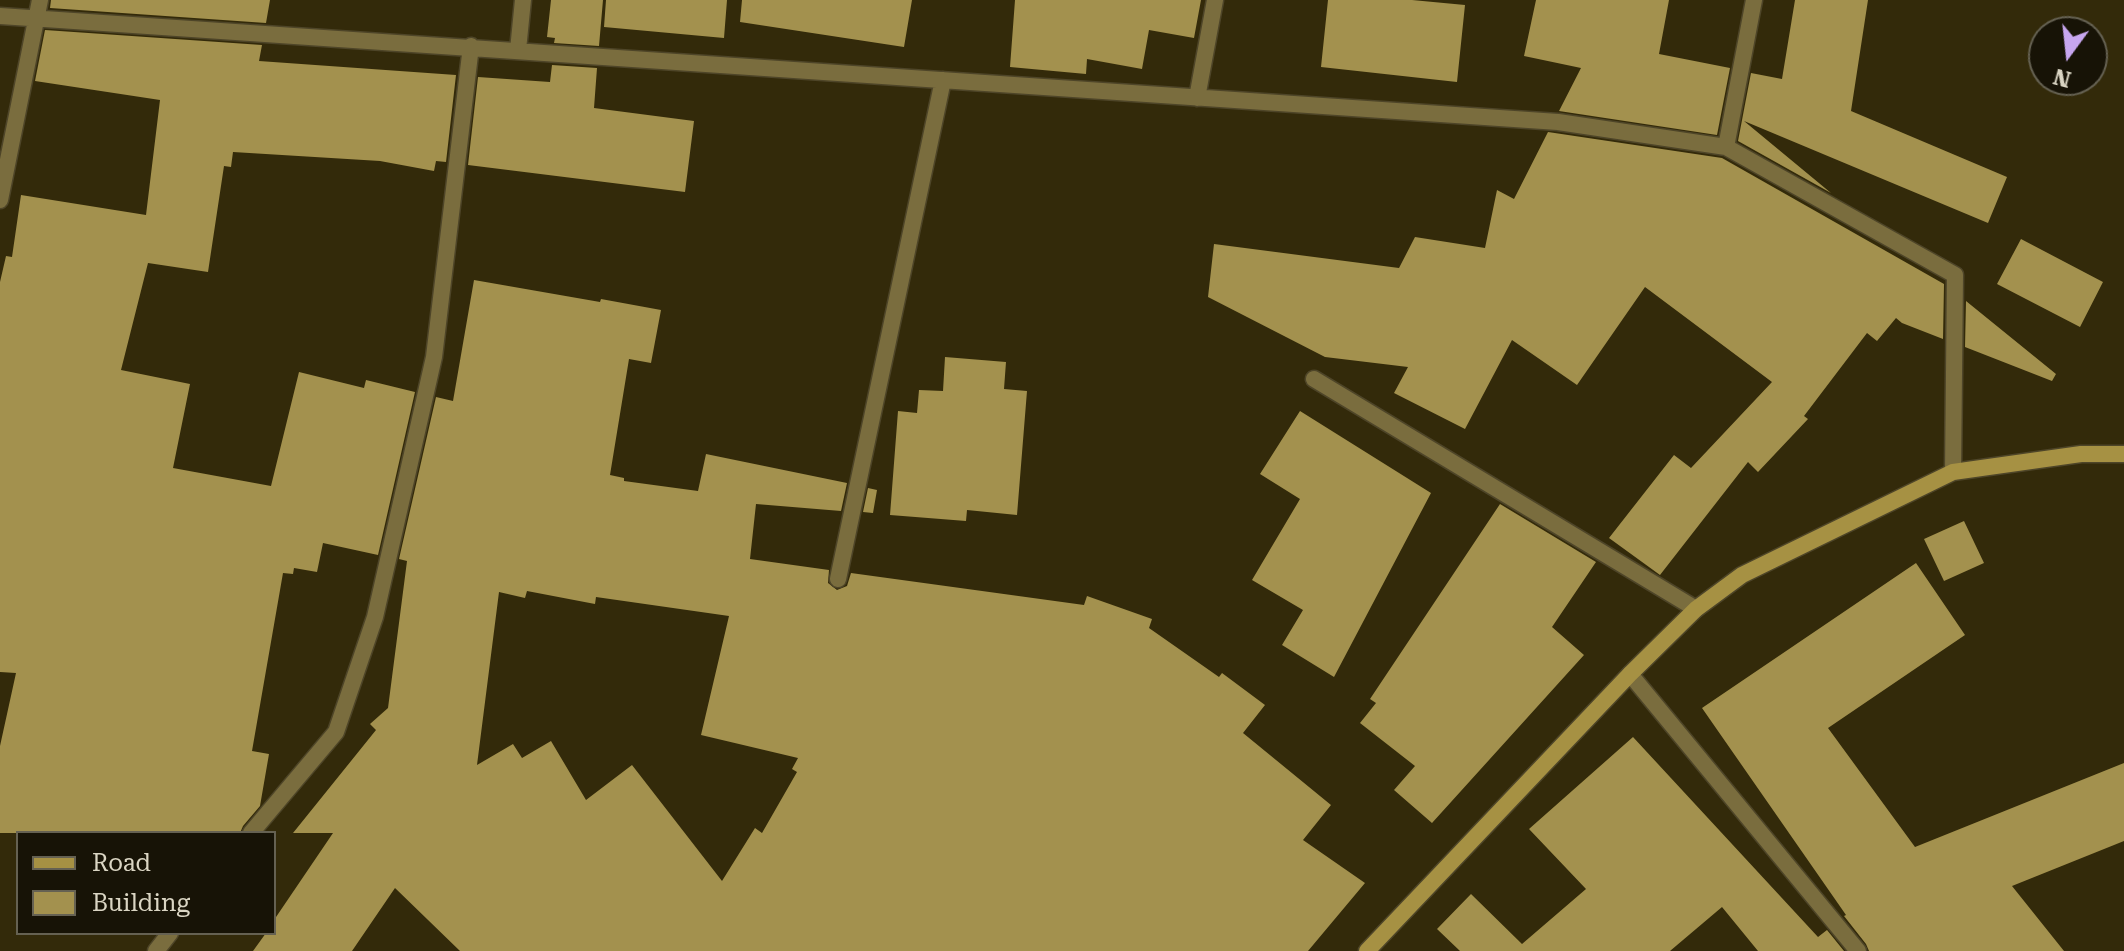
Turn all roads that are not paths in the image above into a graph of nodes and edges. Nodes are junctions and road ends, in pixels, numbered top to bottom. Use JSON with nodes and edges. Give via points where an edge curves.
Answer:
{"nodes":[{"id":1,"x":40,"y":0,"type":"edge"},
{"id":2,"x":523,"y":0,"type":"edge"},
{"id":3,"x":1215,"y":0,"type":"edge"},
{"id":4,"x":1754,"y":0,"type":"edge"},
{"id":5,"x":0,"y":16,"type":"edge"},
{"id":6,"x":37,"y":18,"type":"junction"},
{"id":7,"x":471,"y":46,"type":"junction"},
{"id":8,"x":518,"y":50,"type":"junction"},
{"id":9,"x":943,"y":80,"type":"junction"},
{"id":10,"x":1197,"y":98,"type":"junction"},
{"id":11,"x":1726,"y":147,"type":"junction"},
{"id":12,"x":0,"y":200,"type":"edge"},
{"id":13,"x":1314,"y":379,"type":"dead end"},
{"id":14,"x":2124,"y":454,"type":"edge"},
{"id":15,"x":1953,"y":472,"type":"junction"},
{"id":16,"x":838,"y":579,"type":"dead end"},
{"id":17,"x":1696,"y":609,"type":"junction"},
{"id":18,"x":1630,"y":674,"type":"junction"},
{"id":19,"x":253,"y":831,"type":"edge"},
{"id":20,"x":168,"y":935,"type":"edge"},
{"id":21,"x":156,"y":951,"type":"edge"},
{"id":22,"x":1367,"y":951,"type":"edge"},
{"id":23,"x":1858,"y":951,"type":"edge"}],
"edges":[{"from":1,"to":6,"type":"street"},
{"from":2,"to":8,"type":"street"},
{"from":3,"to":10,"type":"street"},
{"from":4,"to":11,"type":"street"},
{"from":5,"to":6,"type":"street"},
{"from":6,"to":7,"type":"street"},
{"from":6,"to":12,"type":"street"},
{"from":7,"to":8,"type":"street"},
{"from":7,"to":19,"type":"street","via":[[434,357],[375,617],[336,732]]},
{"from":8,"to":9,"type":"street"},
{"from":9,"to":10,"type":"street"},
{"from":9,"to":16,"type":"street"},
{"from":10,"to":11,"type":"street","via":[[1558,122]]},
{"from":11,"to":15,"type":"street","via":[[1955,275]]},
{"from":13,"to":17,"type":"street"},
{"from":14,"to":15,"type":"street","via":[[2081,454]]},
{"from":15,"to":17,"type":"street","via":[[1742,575]]},
{"from":17,"to":18,"type":"street"},
{"from":18,"to":22,"type":"street"},
{"from":18,"to":23,"type":"street"},
{"from":20,"to":21,"type":"street"}]}
